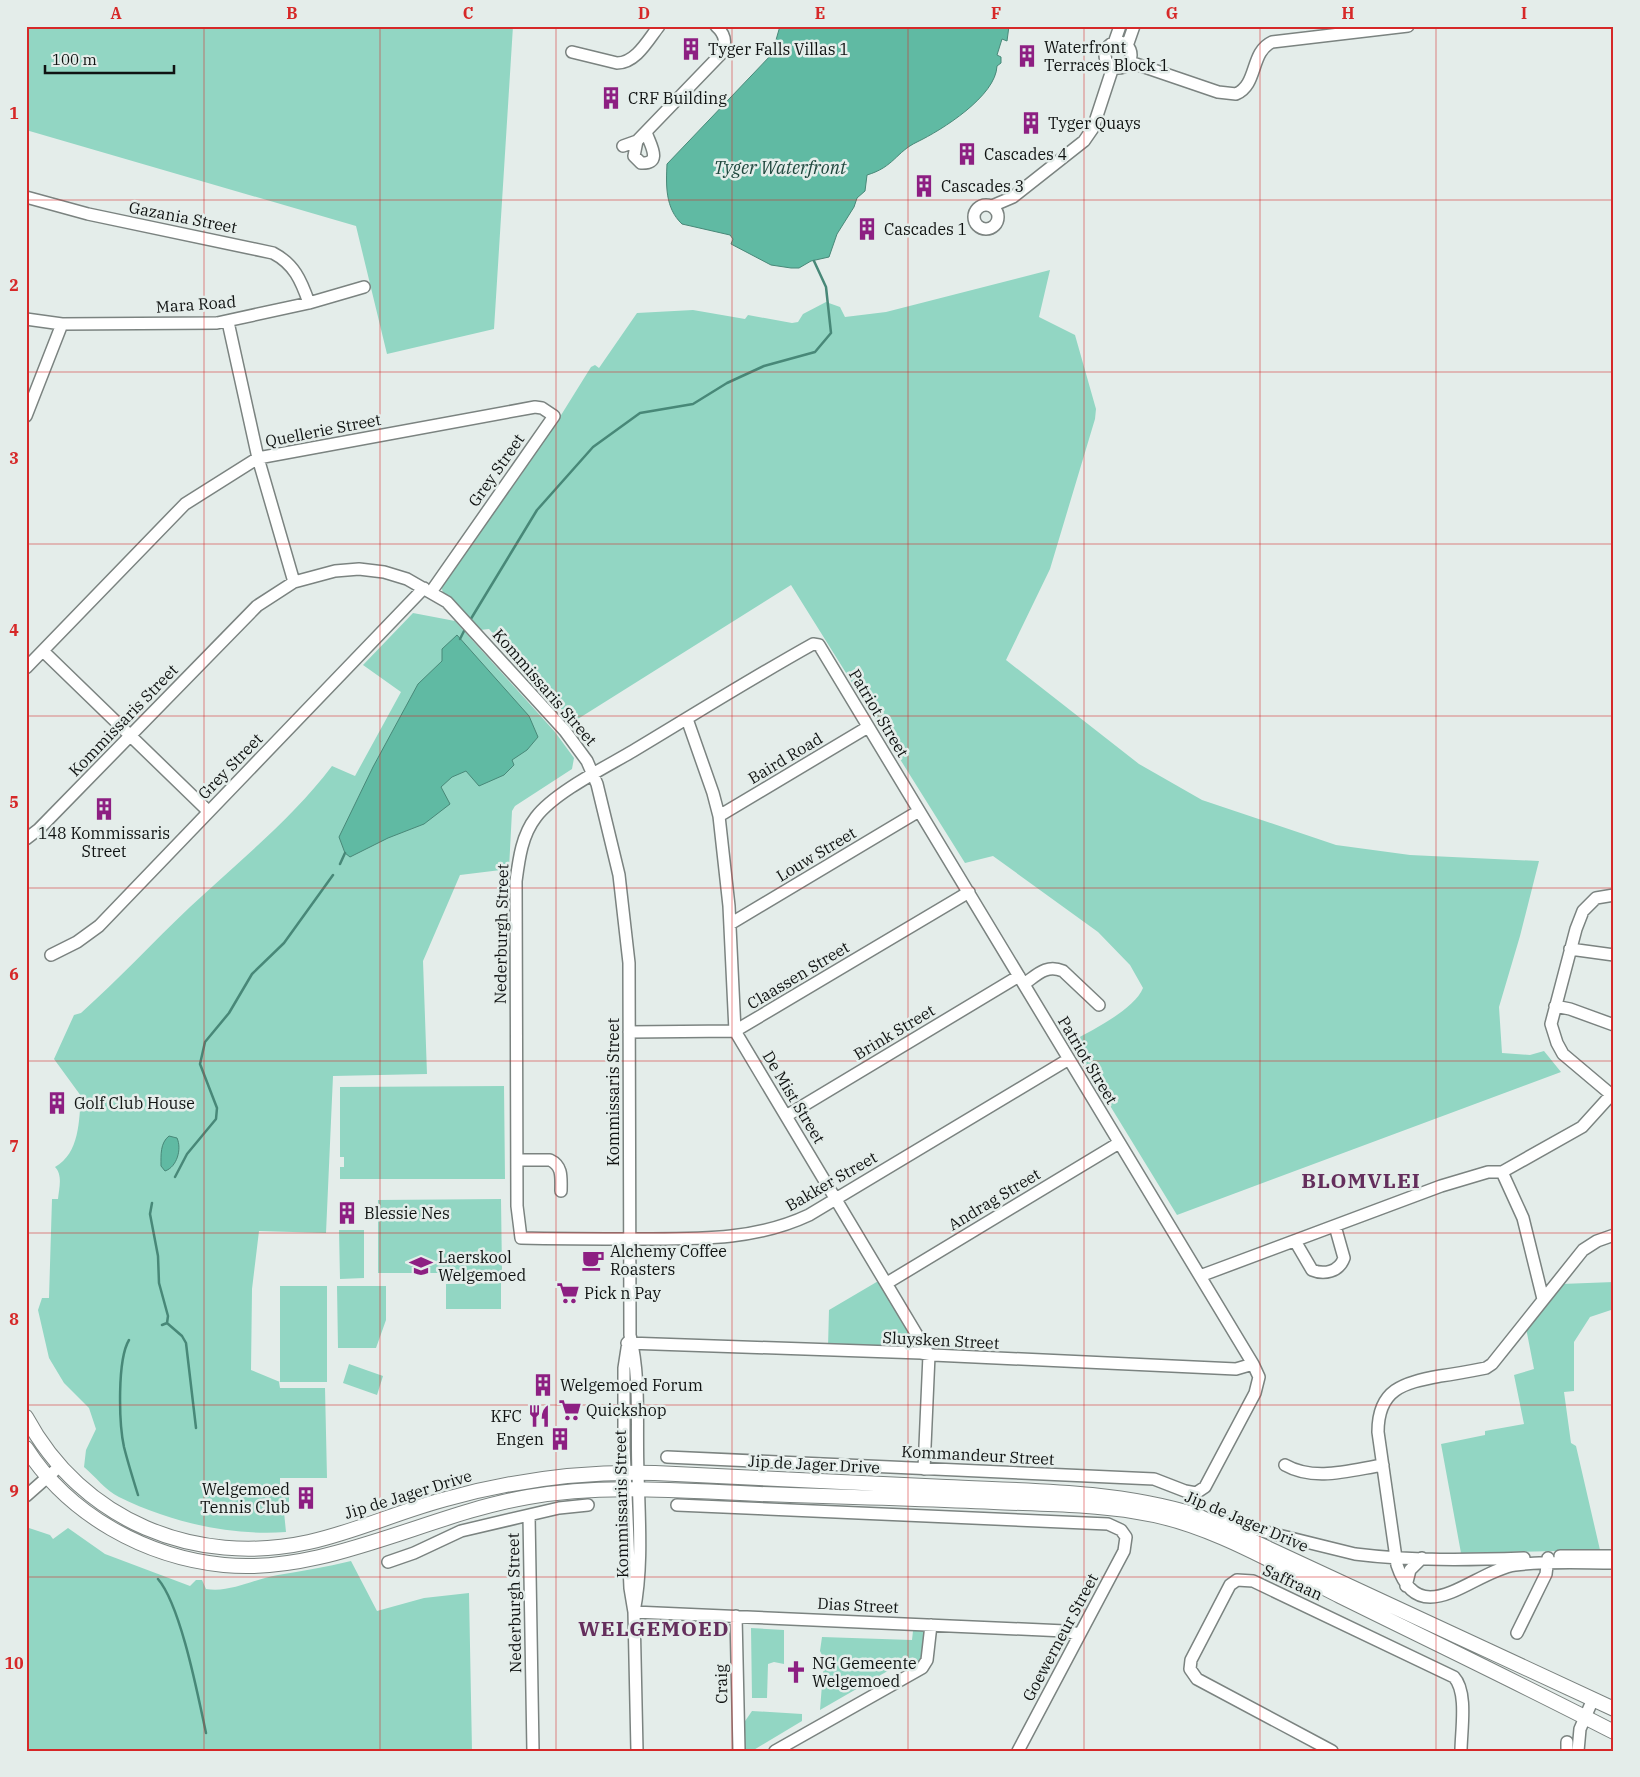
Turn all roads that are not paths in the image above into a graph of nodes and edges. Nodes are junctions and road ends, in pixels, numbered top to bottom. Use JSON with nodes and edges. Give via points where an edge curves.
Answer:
{"nodes":[{"id":1,"x":659,"y":26,"type":"edge"},
{"id":2,"x":716,"y":26,"type":"edge"},
{"id":3,"x":1120,"y":26,"type":"edge"},
{"id":4,"x":1134,"y":26,"type":"edge"},
{"id":5,"x":1408,"y":26,"type":"edge"},
{"id":6,"x":1114,"y":43,"type":"junction"},
{"id":7,"x":1127,"y":46,"type":"junction"},
{"id":8,"x":572,"y":52,"type":"dead end"},
{"id":9,"x":1130,"y":62,"type":"junction"},
{"id":10,"x":1113,"y":67,"type":"junction"},
{"id":11,"x":623,"y":146,"type":"dead end"},
{"id":12,"x":26,"y":197,"type":"edge"},
{"id":13,"x":996,"y":210,"type":"dead end"},
{"id":14,"x":364,"y":287,"type":"dead end"},
{"id":15,"x":308,"y":302,"type":"junction"},
{"id":16,"x":26,"y":319,"type":"edge"},
{"id":17,"x":228,"y":322,"type":"junction"},
{"id":18,"x":62,"y":324,"type":"junction"},
{"id":19,"x":26,"y":416,"type":"edge"},
{"id":20,"x":554,"y":416,"type":"joint"},
{"id":21,"x":258,"y":458,"type":"junction"},
{"id":22,"x":294,"y":582,"type":"junction"},
{"id":23,"x":428,"y":590,"type":"junction"},
{"id":24,"x":819,"y":645,"type":"joint"},
{"id":25,"x":43,"y":651,"type":"junction"},
{"id":26,"x":26,"y":668,"type":"edge"},
{"id":27,"x":688,"y":719,"type":"junction"},
{"id":28,"x":868,"y":726,"type":"junction"},
{"id":29,"x":130,"y":736,"type":"junction"},
{"id":30,"x":594,"y":774,"type":"junction"},
{"id":31,"x":919,"y":811,"type":"junction"},
{"id":32,"x":208,"y":812,"type":"junction"},
{"id":33,"x":719,"y":816,"type":"junction"},
{"id":34,"x":26,"y":839,"type":"edge"},
{"id":35,"x":969,"y":892,"type":"junction"},
{"id":36,"x":1614,"y":895,"type":"edge"},
{"id":37,"x":730,"y":924,"type":"junction"},
{"id":38,"x":1570,"y":949,"type":"junction"},
{"id":39,"x":52,"y":955,"type":"dead end"},
{"id":40,"x":1614,"y":955,"type":"edge"},
{"id":41,"x":1021,"y":980,"type":"junction"},
{"id":42,"x":1099,"y":1005,"type":"dead end"},
{"id":43,"x":1555,"y":1006,"type":"junction"},
{"id":44,"x":1614,"y":1025,"type":"edge"},
{"id":45,"x":735,"y":1031,"type":"junction"},
{"id":46,"x":629,"y":1032,"type":"junction"},
{"id":47,"x":1069,"y":1059,"type":"junction"},
{"id":48,"x":1612,"y":1096,"type":"edge"},
{"id":49,"x":786,"y":1116,"type":"junction"},
{"id":50,"x":1119,"y":1143,"type":"junction"},
{"id":51,"x":517,"y":1160,"type":"junction"},
{"id":52,"x":1502,"y":1172,"type":"junction"},
{"id":53,"x":561,"y":1191,"type":"dead end"},
{"id":54,"x":836,"y":1199,"type":"junction"},
{"id":55,"x":1334,"y":1226,"type":"junction"},
{"id":56,"x":1614,"y":1235,"type":"edge"},
{"id":57,"x":521,"y":1238,"type":"joint"},
{"id":58,"x":629,"y":1239,"type":"junction"},
{"id":59,"x":1295,"y":1241,"type":"junction"},
{"id":60,"x":1535,"y":1268,"type":"junction"},
{"id":61,"x":1200,"y":1276,"type":"junction"},
{"id":62,"x":1559,"y":1280,"type":"junction"},
{"id":63,"x":887,"y":1283,"type":"junction"},
{"id":64,"x":1543,"y":1299,"type":"junction"},
{"id":65,"x":630,"y":1340,"type":"junction"},
{"id":66,"x":929,"y":1355,"type":"junction"},
{"id":67,"x":1253,"y":1364,"type":"junction"},
{"id":68,"x":26,"y":1417,"type":"edge"},
{"id":69,"x":26,"y":1448,"type":"edge"},
{"id":70,"x":667,"y":1457,"type":"dead end"},
{"id":71,"x":1285,"y":1465,"type":"dead end"},
{"id":72,"x":1383,"y":1465,"type":"junction"},
{"id":73,"x":60,"y":1466,"type":"junction"},
{"id":74,"x":924,"y":1469,"type":"junction"},
{"id":75,"x":631,"y":1472,"type":"junction"},
{"id":76,"x":48,"y":1476,"type":"junction"},
{"id":77,"x":632,"y":1490,"type":"junction"},
{"id":78,"x":1196,"y":1493,"type":"joint"},
{"id":79,"x":26,"y":1496,"type":"edge"},
{"id":80,"x":588,"y":1505,"type":"dead end"},
{"id":81,"x":677,"y":1505,"type":"dead end"},
{"id":82,"x":529,"y":1515,"type":"junction"},
{"id":83,"x":1196,"y":1515,"type":"junction"},
{"id":84,"x":434,"y":1520,"type":"junction"},
{"id":85,"x":328,"y":1537,"type":"junction"},
{"id":86,"x":1614,"y":1556,"type":"edge"},
{"id":87,"x":1397,"y":1557,"type":"junction"},
{"id":88,"x":1422,"y":1558,"type":"junction"},
{"id":89,"x":1548,"y":1560,"type":"junction"},
{"id":90,"x":388,"y":1562,"type":"dead end"},
{"id":91,"x":1614,"y":1563,"type":"edge"},
{"id":92,"x":1406,"y":1586,"type":"junction"},
{"id":93,"x":634,"y":1612,"type":"junction"},
{"id":94,"x":736,"y":1616,"type":"junction"},
{"id":95,"x":931,"y":1625,"type":"junction"},
{"id":96,"x":1517,"y":1633,"type":"dead end"},
{"id":97,"x":1080,"y":1634,"type":"junction"},
{"id":98,"x":1593,"y":1699,"type":"junction"},
{"id":99,"x":1614,"y":1710,"type":"edge"},
{"id":100,"x":1585,"y":1717,"type":"junction"},
{"id":101,"x":1614,"y":1732,"type":"edge"},
{"id":102,"x":533,"y":1751,"type":"edge"},
{"id":103,"x":637,"y":1751,"type":"edge"},
{"id":104,"x":738,"y":1751,"type":"edge"},
{"id":105,"x":775,"y":1751,"type":"edge"},
{"id":106,"x":1018,"y":1751,"type":"edge"},
{"id":107,"x":1332,"y":1751,"type":"edge"},
{"id":108,"x":1461,"y":1751,"type":"edge"},
{"id":109,"x":1578,"y":1751,"type":"edge"}],
"edges":[{"from":1,"to":8,"type":"street","via":[[634,57],[625,62]]},
{"from":2,"to":11,"type":"street","via":[[724,38],[720,55],[641,137],[629,146]]},
{"from":3,"to":6,"type":"street"},
{"from":4,"to":7,"type":"street"},
{"from":5,"to":9,"type":"street","via":[[1272,42],[1262,49],[1246,86],[1236,94],[1218,92]]},
{"from":6,"to":7,"type":"street"},
{"from":6,"to":10,"type":"street","via":[[1106,54]]},
{"from":7,"to":9,"type":"street"},
{"from":9,"to":10,"type":"street","via":[[1120,68]]},
{"from":10,"to":13,"type":"street","via":[[1089,135]]},
{"from":12,"to":15,"type":"street","name":"Gazania Street","via":[[88,214],[273,253],[283,258],[297,273]]},
{"from":14,"to":15,"type":"street","name":"Mara Road"},
{"from":15,"to":17,"type":"street","name":"Mara Road"},
{"from":16,"to":18,"type":"street","name":"Mara Road"},
{"from":17,"to":18,"type":"street","name":"Mara Road"},
{"from":17,"to":21,"type":"street"},
{"from":18,"to":19,"type":"street"},
{"from":20,"to":21,"type":"street","name":"Quellerie Street","via":[[535,406]]},
{"from":20,"to":23,"type":"street","name":"Grey Street"},
{"from":21,"to":22,"type":"street"},
{"from":21,"to":25,"type":"street","name":"Quellerie Street","via":[[185,504]]},
{"from":22,"to":23,"type":"street","name":"Kommissaris Street","via":[[359,569],[407,579]]},
{"from":22,"to":29,"type":"street","name":"Kommissaris Street","via":[[268,597],[246,616]]},
{"from":23,"to":30,"type":"street","name":"Kommissaris Street","via":[[447,602],[467,622],[565,731]]},
{"from":23,"to":32,"type":"street","name":"Grey Street"},
{"from":24,"to":27,"type":"street","name":"Nederburgh Street","via":[[813,644]]},
{"from":24,"to":28,"type":"street","name":"Patriot Street"},
{"from":25,"to":26,"type":"street","name":"Quellerie Street"},
{"from":25,"to":29,"type":"street"},
{"from":27,"to":30,"type":"street","name":"Nederburgh Street"},
{"from":27,"to":33,"type":"street","name":"De Mist Street"},
{"from":28,"to":31,"type":"street","name":"Patriot Street"},
{"from":28,"to":33,"type":"street","name":"Baird Road"},
{"from":29,"to":32,"type":"street"},
{"from":29,"to":34,"type":"street","name":"Kommissaris Street"},
{"from":30,"to":46,"type":"street","name":"Kommissaris Street","via":[[619,875],[629,963]]},
{"from":30,"to":51,"type":"street","name":"Nederburgh Street","via":[[543,808],[528,830],[519,853],[516,881]]},
{"from":31,"to":35,"type":"street","name":"Patriot Street"},
{"from":31,"to":37,"type":"street","name":"Louw Street"},
{"from":32,"to":39,"type":"street","name":"Grey Street","via":[[99,926]]},
{"from":33,"to":37,"type":"street","name":"De Mist Street"},
{"from":35,"to":41,"type":"street","name":"Patriot Street"},
{"from":35,"to":45,"type":"street","name":"Claassen Street"},
{"from":36,"to":38,"type":"street","via":[[1596,898],[1587,905]]},
{"from":37,"to":45,"type":"street","name":"De Mist Street"},
{"from":38,"to":40,"type":"street"},
{"from":38,"to":43,"type":"street"},
{"from":41,"to":42,"type":"street","name":"Brink Street","via":[[1056,968]]},
{"from":41,"to":47,"type":"street","name":"Patriot Street"},
{"from":41,"to":49,"type":"street","name":"Brink Street"},
{"from":43,"to":44,"type":"street"},
{"from":43,"to":48,"type":"street","via":[[1552,1024],[1563,1054]]},
{"from":45,"to":46,"type":"street"},
{"from":45,"to":49,"type":"street","name":"De Mist Street"},
{"from":46,"to":58,"type":"street","name":"Kommissaris Street"},
{"from":47,"to":50,"type":"street","name":"Patriot Street"},
{"from":47,"to":54,"type":"street","name":"Bakker Street"},
{"from":48,"to":52,"type":"street","via":[[1582,1127]]},
{"from":49,"to":54,"type":"street","name":"De Mist Street"},
{"from":50,"to":61,"type":"street","name":"Patriot Street"},
{"from":50,"to":63,"type":"street","name":"Andrag Street"},
{"from":51,"to":53,"type":"street","via":[[555,1162],[560,1170]]},
{"from":51,"to":57,"type":"street","name":"Nederburgh Street"},
{"from":52,"to":55,"type":"street","via":[[1488,1172],[1441,1186]]},
{"from":52,"to":60,"type":"street","via":[[1523,1218]]},
{"from":54,"to":58,"type":"street","name":"Bakker Street","via":[[789,1224],[759,1232],[700,1239]]},
{"from":54,"to":63,"type":"street","name":"De Mist Street"},
{"from":55,"to":59,"type":"street"},
{"from":55,"to":59,"type":"street","via":[[1344,1258],[1333,1270],[1312,1270]]},
{"from":56,"to":62,"type":"street","via":[[1583,1250]]},
{"from":57,"to":58,"type":"street","name":"Bakker Street"},
{"from":58,"to":65,"type":"street","name":"Kommissaris Street"},
{"from":59,"to":61,"type":"street"},
{"from":60,"to":62,"type":"street","via":[[1547,1278]]},
{"from":60,"to":64,"type":"street"},
{"from":61,"to":67,"type":"street","name":"Patriot Street"},
{"from":62,"to":64,"type":"street"},
{"from":63,"to":66,"type":"street","name":"De Mist Street"},
{"from":64,"to":72,"type":"street","via":[[1522,1330],[1486,1368],[1411,1381],[1392,1393],[1378,1418]]},
{"from":65,"to":66,"type":"street","name":"Sluysken Street"},
{"from":65,"to":75,"type":"street","name":"Kommissaris Street","via":[[624,1368]]},
{"from":66,"to":67,"type":"street","name":"Sluysken Street","via":[[1236,1369]]},
{"from":66,"to":74,"type":"street"},
{"from":67,"to":78,"type":"street","name":"Patriot Street","via":[[1259,1377],[1257,1389],[1205,1487]]},
{"from":68,"to":73,"type":"main road","name":"Jip de Jager Drive"},
{"from":69,"to":76,"type":"main road"},
{"from":70,"to":74,"type":"street","name":"Kommandeur Street"},
{"from":71,"to":72,"type":"street","via":[[1298,1472],[1316,1474]]},
{"from":72,"to":87,"type":"street"},
{"from":73,"to":76,"type":"street"},
{"from":73,"to":85,"type":"main road","name":"Jip de Jager Drive","via":[[115,1512],[152,1531],[187,1542],[216,1548],[254,1550]]},
{"from":74,"to":78,"type":"street","name":"Kommandeur Street","via":[[1154,1479]]},
{"from":75,"to":77,"type":"street","name":"Kommissaris Street"},
{"from":75,"to":83,"type":"main road","name":"Jip de Jager Drive","via":[[1106,1496],[1159,1504]]},
{"from":75,"to":85,"type":"main road","name":"Jip de Jager Drive","via":[[542,1478],[482,1490]]},
{"from":76,"to":79,"type":"street"},
{"from":76,"to":84,"type":"main road","via":[[74,1502],[107,1526],[140,1543],[208,1563],[247,1566],[287,1563]]},
{"from":77,"to":84,"type":"main road","name":"Jip de Jager Drive","via":[[530,1496]]},
{"from":77,"to":93,"type":"street","name":"Kommissaris Street","via":[[639,1589]]},
{"from":77,"to":100,"type":"main road","name":"Jip de Jager Drive","via":[[1039,1504],[1095,1507],[1157,1516],[1198,1529],[1258,1556]]},
{"from":80,"to":82,"type":"street"},
{"from":81,"to":97,"type":"street","name":"Goewerneur Street","via":[[1108,1524],[1121,1530],[1126,1537],[1123,1554]]},
{"from":82,"to":90,"type":"street","name":"Nederburgh Street","via":[[460,1531]]},
{"from":82,"to":102,"type":"street","name":"Nederburgh Street"},
{"from":83,"to":87,"type":"street","via":[[1355,1554]]},
{"from":83,"to":98,"type":"main road","name":"Jip de Jager Drive"},
{"from":84,"to":85,"type":"main road","via":[[406,1523],[343,1543],[336,1543]]},
{"from":86,"to":89,"type":"street"},
{"from":87,"to":88,"type":"street"},
{"from":87,"to":92,"type":"street"},
{"from":88,"to":89,"type":"street"},
{"from":88,"to":92,"type":"street","via":[[1410,1570]]},
{"from":89,"to":91,"type":"street"},
{"from":89,"to":92,"type":"street","via":[[1505,1568],[1438,1597],[1422,1596]]},
{"from":89,"to":96,"type":"street","via":[[1546,1574]]},
{"from":93,"to":94,"type":"street","name":"Dias Street"},
{"from":93,"to":103,"type":"street","name":"Kommissaris Street"},
{"from":94,"to":95,"type":"street","name":"Dias Street"},
{"from":94,"to":104,"type":"street","name":"Craig"},
{"from":95,"to":97,"type":"street","name":"Dias Street"},
{"from":95,"to":105,"type":"street","via":[[927,1660],[918,1671]]},
{"from":97,"to":106,"type":"street","name":"Goewerneur Street"},
{"from":98,"to":99,"type":"main road","name":"Jip de Jager Drive"},
{"from":98,"to":100,"type":"street"},
{"from":100,"to":101,"type":"main road","name":"Jip de Jager Drive"},
{"from":100,"to":109,"type":"street"},
{"from":107,"to":108,"type":"street","name":"Saffraan","via":[[1197,1679],[1192,1673],[1191,1660],[1230,1585],[1237,1580],[1253,1581],[1454,1677],[1462,1696]]}]}
